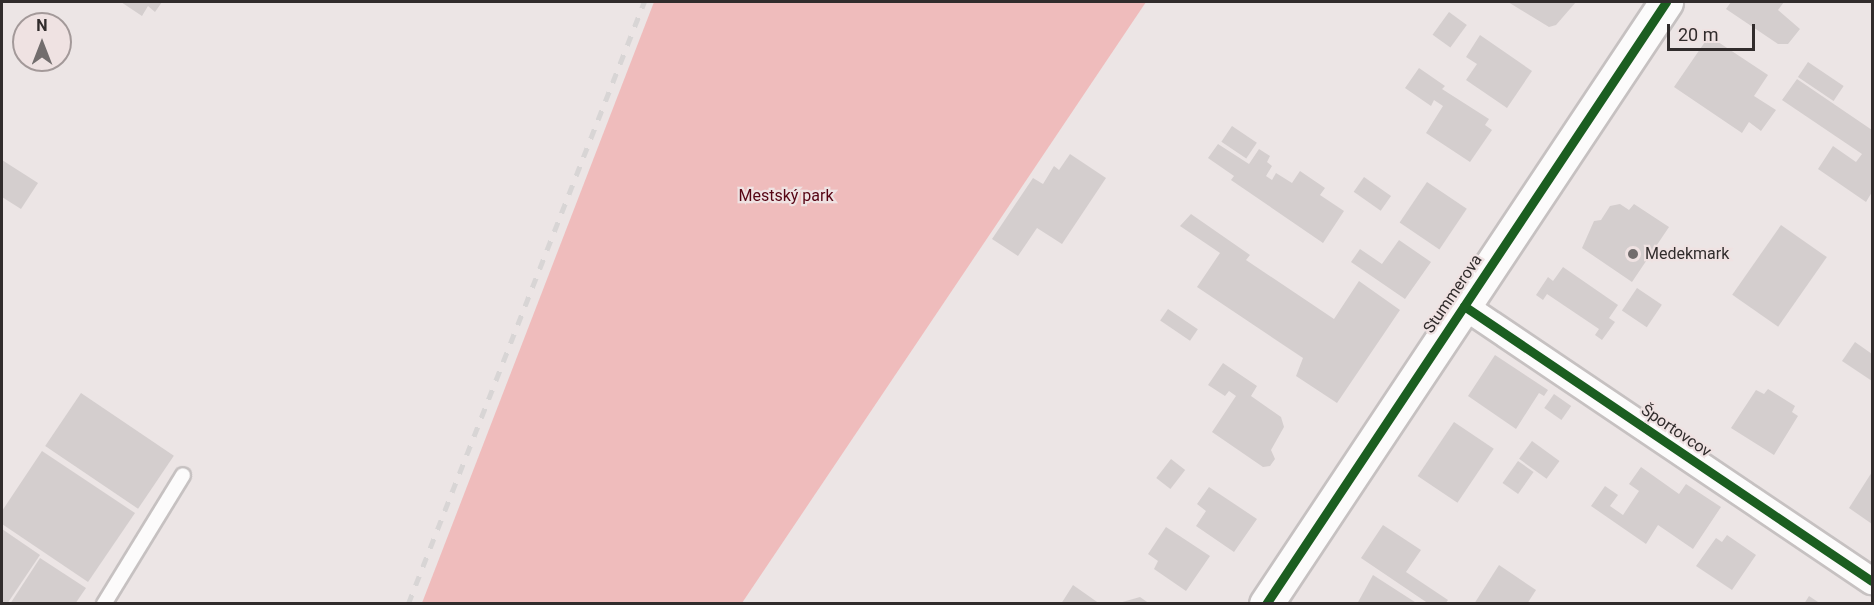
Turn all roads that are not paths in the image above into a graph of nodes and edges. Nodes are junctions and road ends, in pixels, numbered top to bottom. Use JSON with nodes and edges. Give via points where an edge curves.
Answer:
{"nodes":[{"id":1,"x":1666,"y":2,"type":"edge"},
{"id":2,"x":1464,"y":306,"type":"junction"},
{"id":3,"x":183,"y":475,"type":"dead end"},
{"id":4,"x":1872,"y":581,"type":"edge"},
{"id":5,"x":104,"y":603,"type":"edge"},
{"id":6,"x":1266,"y":603,"type":"edge"}],
"edges":[{"from":1,"to":2,"type":"street","name":"Stummerova"},
{"from":2,"to":4,"type":"street","name":"Športovcov"},
{"from":2,"to":6,"type":"street","name":"Stummerova"},
{"from":3,"to":5,"type":"lane"}]}
